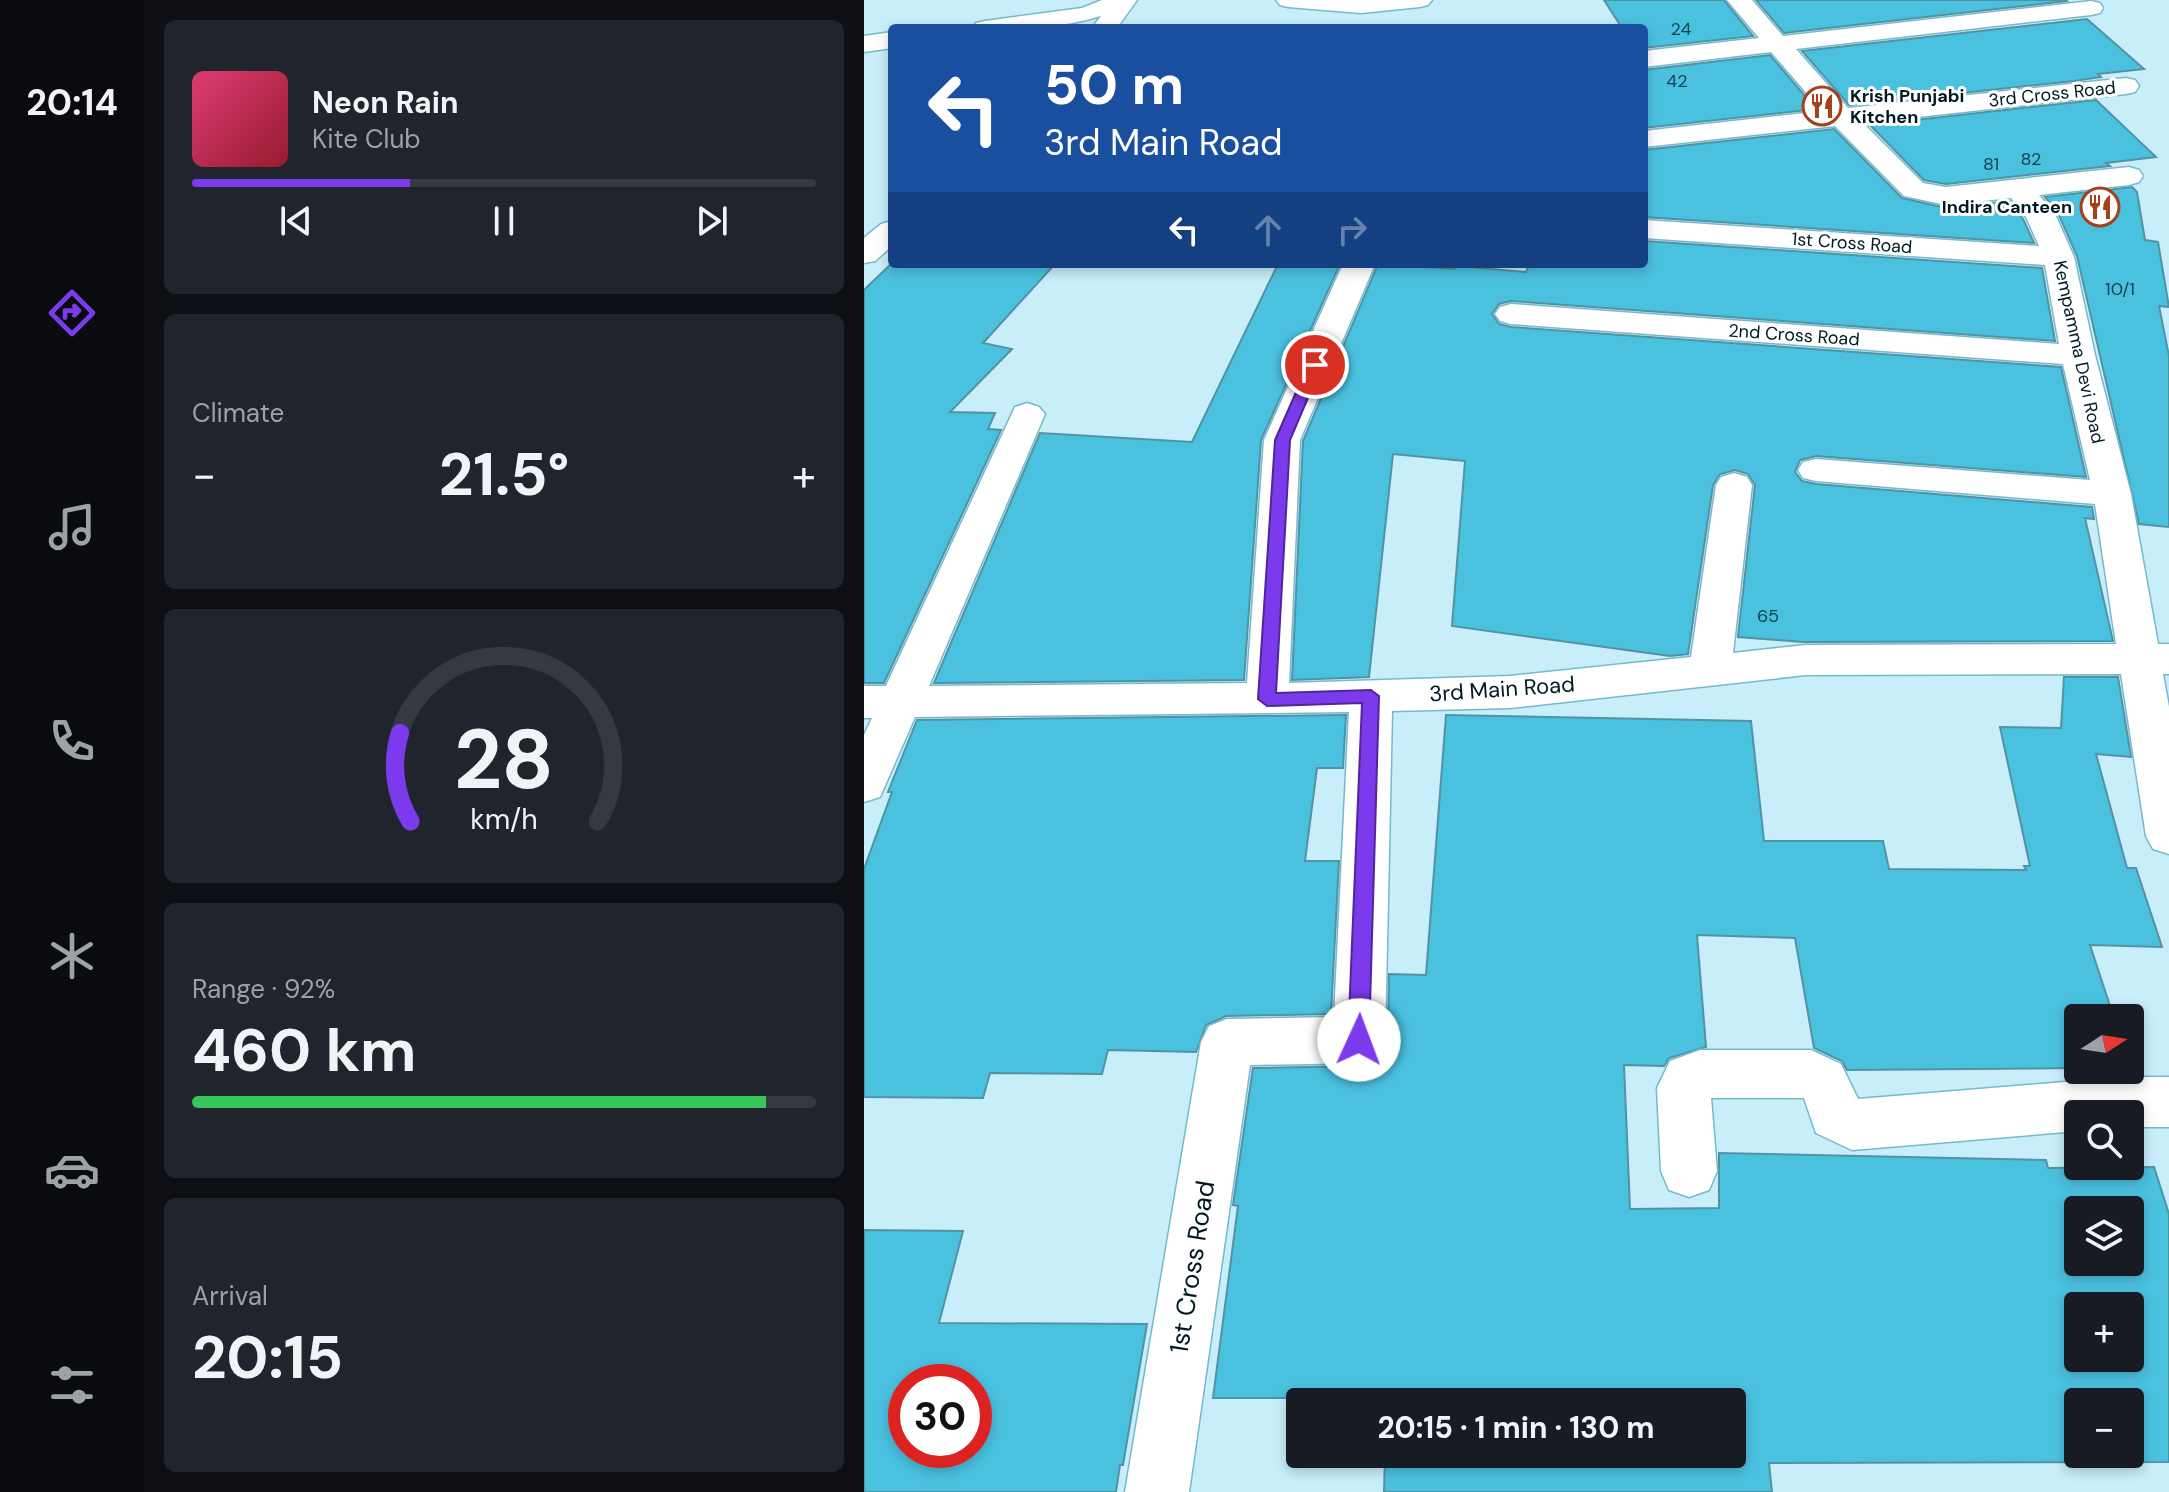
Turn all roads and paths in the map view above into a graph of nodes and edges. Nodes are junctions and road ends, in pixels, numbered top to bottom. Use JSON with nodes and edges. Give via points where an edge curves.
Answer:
{"nodes":[{"id":1,"x":1123,"y":0,"type":"edge"},
{"id":2,"x":1288,"y":0,"type":"edge"},
{"id":3,"x":1420,"y":0,"type":"edge"},
{"id":4,"x":1739,"y":0,"type":"edge"},
{"id":5,"x":2087,"y":4,"type":"edge"},
{"id":6,"x":1016,"y":24,"type":"edge"},
{"id":7,"x":1107,"y":24,"type":"edge"},
{"id":8,"x":888,"y":41,"type":"edge"},
{"id":9,"x":1778,"y":43,"type":"junction"},
{"id":10,"x":864,"y":44,"type":"edge"},
{"id":11,"x":1648,"y":59,"type":"edge"},
{"id":12,"x":2126,"y":86,"type":"dead end"},
{"id":13,"x":1841,"y":117,"type":"junction"},
{"id":14,"x":1648,"y":139,"type":"edge"},
{"id":15,"x":2129,"y":176,"type":"dead end"},
{"id":16,"x":2018,"y":189,"type":"junction"},
{"id":17,"x":1648,"y":229,"type":"edge"},
{"id":18,"x":888,"y":233,"type":"edge"},
{"id":19,"x":864,"y":254,"type":"edge"},
{"id":20,"x":2059,"y":257,"type":"junction"},
{"id":21,"x":1357,"y":268,"type":"edge"},
{"id":22,"x":1511,"y":314,"type":"dead end"},
{"id":23,"x":2078,"y":355,"type":"junction"},
{"id":24,"x":1027,"y":414,"type":"dead end"},
{"id":25,"x":1816,"y":470,"type":"dead end"},
{"id":26,"x":1734,"y":485,"type":"dead end"},
{"id":27,"x":2112,"y":494,"type":"junction"},
{"id":28,"x":2154,"y":659,"type":"edge"},
{"id":29,"x":1710,"y":671,"type":"junction"},
{"id":30,"x":1371,"y":696,"type":"junction"},
{"id":31,"x":1267,"y":699,"type":"junction"},
{"id":32,"x":882,"y":701,"type":"edge"},
{"id":33,"x":864,"y":785,"type":"edge"},
{"id":34,"x":2169,"y":836,"type":"edge"},
{"id":35,"x":2169,"y":1102,"type":"edge"},
{"id":36,"x":1689,"y":1171,"type":"dead end"},
{"id":37,"x":1157,"y":1492,"type":"edge"}],
"edges":[{"from":1,"to":6,"type":"street","via":[[1087,15]]},
{"from":1,"to":7,"type":"street"},
{"from":2,"to":3,"type":"street","via":[[1361,6]]},
{"from":4,"to":9,"type":"street"},
{"from":5,"to":9,"type":"street"},
{"from":8,"to":10,"type":"street"},
{"from":9,"to":11,"type":"street"},
{"from":9,"to":13,"type":"street"},
{"from":12,"to":13,"type":"street","name":"3rd Cross Road"},
{"from":13,"to":14,"type":"street","name":"3rd Cross Road"},
{"from":13,"to":16,"type":"street","via":[[1914,190],[1946,196]]},
{"from":15,"to":16,"type":"street"},
{"from":16,"to":20,"type":"street","name":"Kempamma Devi Road","via":[[2040,214]]},
{"from":17,"to":20,"type":"street","name":"1st Cross Road"},
{"from":18,"to":19,"type":"street"},
{"from":20,"to":23,"type":"street","name":"Kempamma Devi Road"},
{"from":21,"to":31,"type":"street","via":[[1282,440]]},
{"from":22,"to":23,"type":"street","name":"2nd Cross Road"},
{"from":23,"to":27,"type":"street","name":"Kempamma Devi Road"},
{"from":24,"to":32,"type":"street"},
{"from":25,"to":27,"type":"street"},
{"from":26,"to":29,"type":"street"},
{"from":27,"to":28,"type":"street","name":"Kempamma Devi Road"},
{"from":28,"to":29,"type":"street","name":"3rd Main Road","via":[[1806,660]]},
{"from":28,"to":34,"type":"street","name":"Kempamma Devi Road"},
{"from":29,"to":30,"type":"street","name":"3rd Main Road","via":[[1510,692]]},
{"from":30,"to":31,"type":"street","name":"3rd Main Road"},
{"from":30,"to":37,"type":"street","name":"1st Cross Road","via":[[1359,1040],[1227,1042]]},
{"from":31,"to":32,"type":"street","name":"3rd Main Road"},
{"from":32,"to":33,"type":"street"},
{"from":35,"to":36,"type":"street","via":[[1852,1125],[1835,1115],[1823,1079],[1811,1074],[1700,1074],[1689,1078],[1684,1088]]}]}
